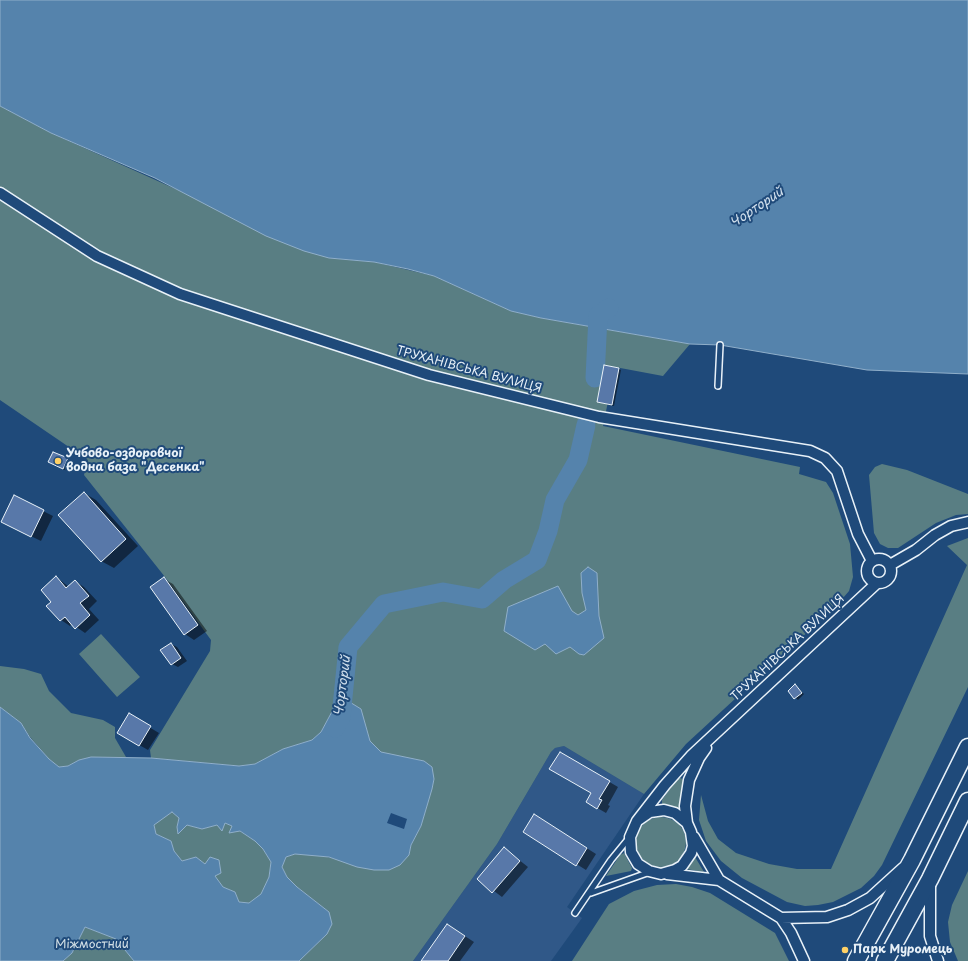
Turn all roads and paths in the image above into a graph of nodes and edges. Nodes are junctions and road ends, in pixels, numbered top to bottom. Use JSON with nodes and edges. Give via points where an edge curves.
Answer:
{"nodes":[{"id":1,"x":0,"y":193,"type":"edge"},
{"id":2,"x":720,"y":345,"type":"dead end"},
{"id":3,"x":718,"y":386,"type":"dead end"},
{"id":4,"x":968,"y":522,"type":"edge"},
{"id":5,"x":872,"y":561,"type":"junction"},
{"id":6,"x":890,"y":565,"type":"junction"},
{"id":7,"x":877,"y":583,"type":"junction"},
{"id":8,"x":717,"y":732,"type":"junction"},
{"id":9,"x":968,"y":747,"type":"edge"},
{"id":10,"x":968,"y":801,"type":"edge"},
{"id":11,"x":637,"y":821,"type":"junction"},
{"id":12,"x":689,"y":827,"type":"junction"},
{"id":13,"x":630,"y":837,"type":"junction"},
{"id":14,"x":912,"y":860,"type":"junction"},
{"id":15,"x":656,"y":873,"type":"junction"},
{"id":16,"x":930,"y":879,"type":"junction"},
{"id":17,"x":719,"y":880,"type":"junction"},
{"id":18,"x":590,"y":892,"type":"junction"},
{"id":19,"x":575,"y":913,"type":"dead end"},
{"id":20,"x":781,"y":918,"type":"junction"},
{"id":21,"x":804,"y":961,"type":"edge"},
{"id":22,"x":856,"y":961,"type":"edge"},
{"id":23,"x":885,"y":961,"type":"edge"},
{"id":24,"x":938,"y":961,"type":"edge"}],
"edges":[{"from":1,"to":5,"type":"street","name":"ТРУХАНІВСЬКА ВУЛИЦЯ","via":[[97,256],[180,294],[429,375],[599,417],[810,451],[825,458],[837,471],[858,534]]},
{"from":2,"to":3,"type":"lane"},
{"from":4,"to":6,"type":"street","via":[[951,526]]},
{"from":5,"to":6,"type":"street","via":[[882,559]]},
{"from":5,"to":7,"type":"street","via":[[867,574]]},
{"from":6,"to":7,"type":"street","via":[[890,578],[884,583]]},
{"from":7,"to":8,"type":"street","name":"ТРУХАНІВСЬКА ВУЛИЦЯ"},
{"from":8,"to":11,"type":"street","name":"ТРУХАНІВСЬКА ВУЛИЦЯ","via":[[665,785]]},
{"from":8,"to":12,"type":"street","name":"ТРУХАНІВСЬКА ВУЛИЦЯ","via":[[699,758],[689,780],[685,806]]},
{"from":9,"to":14,"type":"main road"},
{"from":10,"to":16,"type":"main road"},
{"from":11,"to":12,"type":"street","via":[[650,812],[664,810],[675,813]]},
{"from":11,"to":13,"type":"street"},
{"from":12,"to":15,"type":"street","via":[[693,846],[682,866],[675,870]]},
{"from":12,"to":17,"type":"street","name":"ТРУХАНІВСЬКА ВУЛИЦЯ"},
{"from":13,"to":15,"type":"street","via":[[631,852],[638,864]]},
{"from":13,"to":18,"type":"lane"},
{"from":14,"to":20,"type":"street","via":[[870,898],[848,910],[827,917]]},
{"from":14,"to":22,"type":"main road"},
{"from":15,"to":17,"type":"street","name":"ТРУХАНІВСЬКА ВУЛИЦЯ"},
{"from":15,"to":18,"type":"lane"},
{"from":16,"to":23,"type":"main road"},
{"from":16,"to":24,"type":"street","via":[[930,936]]},
{"from":17,"to":20,"type":"street","name":"ТРУХАНІВСЬКА ВУЛИЦЯ"},
{"from":18,"to":19,"type":"lane"},
{"from":20,"to":21,"type":"street","name":"ТРУХАНІВСЬКА ВУЛИЦЯ"}]}
